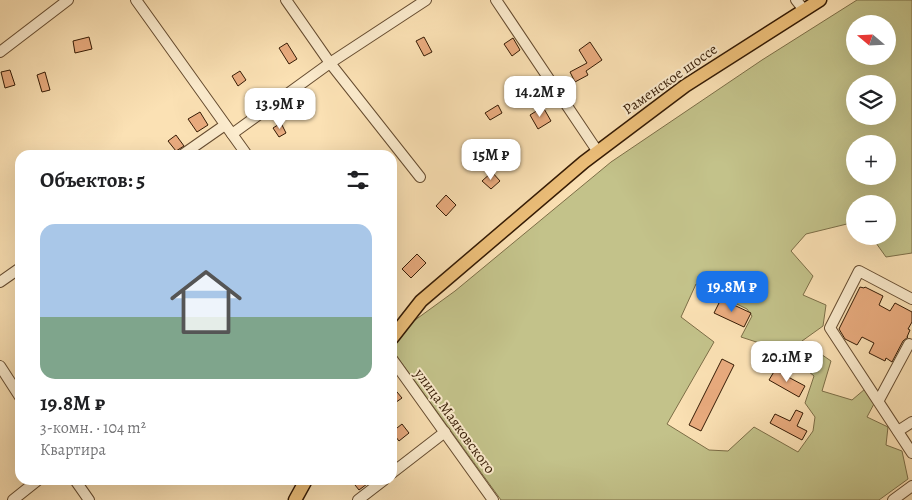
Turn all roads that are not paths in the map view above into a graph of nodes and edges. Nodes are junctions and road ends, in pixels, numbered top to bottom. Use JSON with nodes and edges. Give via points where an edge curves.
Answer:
{"nodes":[{"id":1,"x":68,"y":0,"type":"edge"},
{"id":2,"x":136,"y":0,"type":"edge"},
{"id":3,"x":286,"y":0,"type":"edge"},
{"id":4,"x":426,"y":0,"type":"edge"},
{"id":5,"x":496,"y":0,"type":"edge"},
{"id":6,"x":820,"y":0,"type":"edge"},
{"id":7,"x":800,"y":5,"type":"edge"},
{"id":8,"x":0,"y":52,"type":"edge"},
{"id":9,"x":330,"y":63,"type":"junction"},
{"id":10,"x":225,"y":125,"type":"junction"},
{"id":11,"x":232,"y":134,"type":"junction"},
{"id":12,"x":189,"y":150,"type":"edge"},
{"id":13,"x":243,"y":150,"type":"edge"},
{"id":14,"x":598,"y":152,"type":"junction"},
{"id":15,"x":420,"y":177,"type":"dead end"},
{"id":16,"x":15,"y":272,"type":"edge"},
{"id":17,"x":0,"y":282,"type":"edge"},
{"id":18,"x":912,"y":299,"type":"edge"},
{"id":19,"x":397,"y":331,"type":"edge"},
{"id":20,"x":911,"y":340,"type":"edge"},
{"id":21,"x":0,"y":366,"type":"edge"},
{"id":22,"x":397,"y":366,"type":"edge"},
{"id":23,"x":15,"y":389,"type":"edge"},
{"id":24,"x":879,"y":400,"type":"junction"},
{"id":25,"x":912,"y":422,"type":"edge"},
{"id":26,"x":898,"y":430,"type":"junction"},
{"id":27,"x":445,"y":432,"type":"junction"},
{"id":28,"x":912,"y":453,"type":"edge"},
{"id":29,"x":397,"y":469,"type":"edge"},
{"id":30,"x":32,"y":485,"type":"edge"},
{"id":31,"x":78,"y":485,"type":"edge"},
{"id":32,"x":303,"y":485,"type":"edge"},
{"id":33,"x":378,"y":485,"type":"edge"},
{"id":34,"x":912,"y":486,"type":"edge"},
{"id":35,"x":13,"y":500,"type":"edge"},
{"id":36,"x":89,"y":500,"type":"edge"},
{"id":37,"x":295,"y":500,"type":"edge"},
{"id":38,"x":358,"y":500,"type":"edge"},
{"id":39,"x":494,"y":500,"type":"edge"},
{"id":40,"x":893,"y":500,"type":"edge"}],
"edges":[{"from":1,"to":8,"type":"street"},
{"from":2,"to":10,"type":"street"},
{"from":3,"to":9,"type":"street"},
{"from":4,"to":9,"type":"street"},
{"from":5,"to":14,"type":"street"},
{"from":6,"to":7,"type":"main road","name":"Раменское шоссе"},
{"from":7,"to":14,"type":"main road","name":"Раменское шоссе"},
{"from":9,"to":11,"type":"street"},
{"from":9,"to":15,"type":"street"},
{"from":10,"to":11,"type":"street"},
{"from":10,"to":12,"type":"street"},
{"from":11,"to":13,"type":"street"},
{"from":14,"to":19,"type":"main road","name":"Раменское шоссе","via":[[421,300]]},
{"from":16,"to":17,"type":"street"},
{"from":18,"to":24,"type":"street","via":[[859,271],[830,328]]},
{"from":20,"to":24,"type":"street"},
{"from":21,"to":23,"type":"street"},
{"from":22,"to":27,"type":"street","name":"улица Маяковского"},
{"from":24,"to":26,"type":"street"},
{"from":25,"to":26,"type":"street"},
{"from":26,"to":28,"type":"street"},
{"from":27,"to":29,"type":"street"},
{"from":27,"to":39,"type":"street","name":"улица Маяковского"},
{"from":30,"to":35,"type":"street"},
{"from":31,"to":36,"type":"street"},
{"from":32,"to":37,"type":"main road"},
{"from":33,"to":38,"type":"street"},
{"from":34,"to":40,"type":"street"}]}
